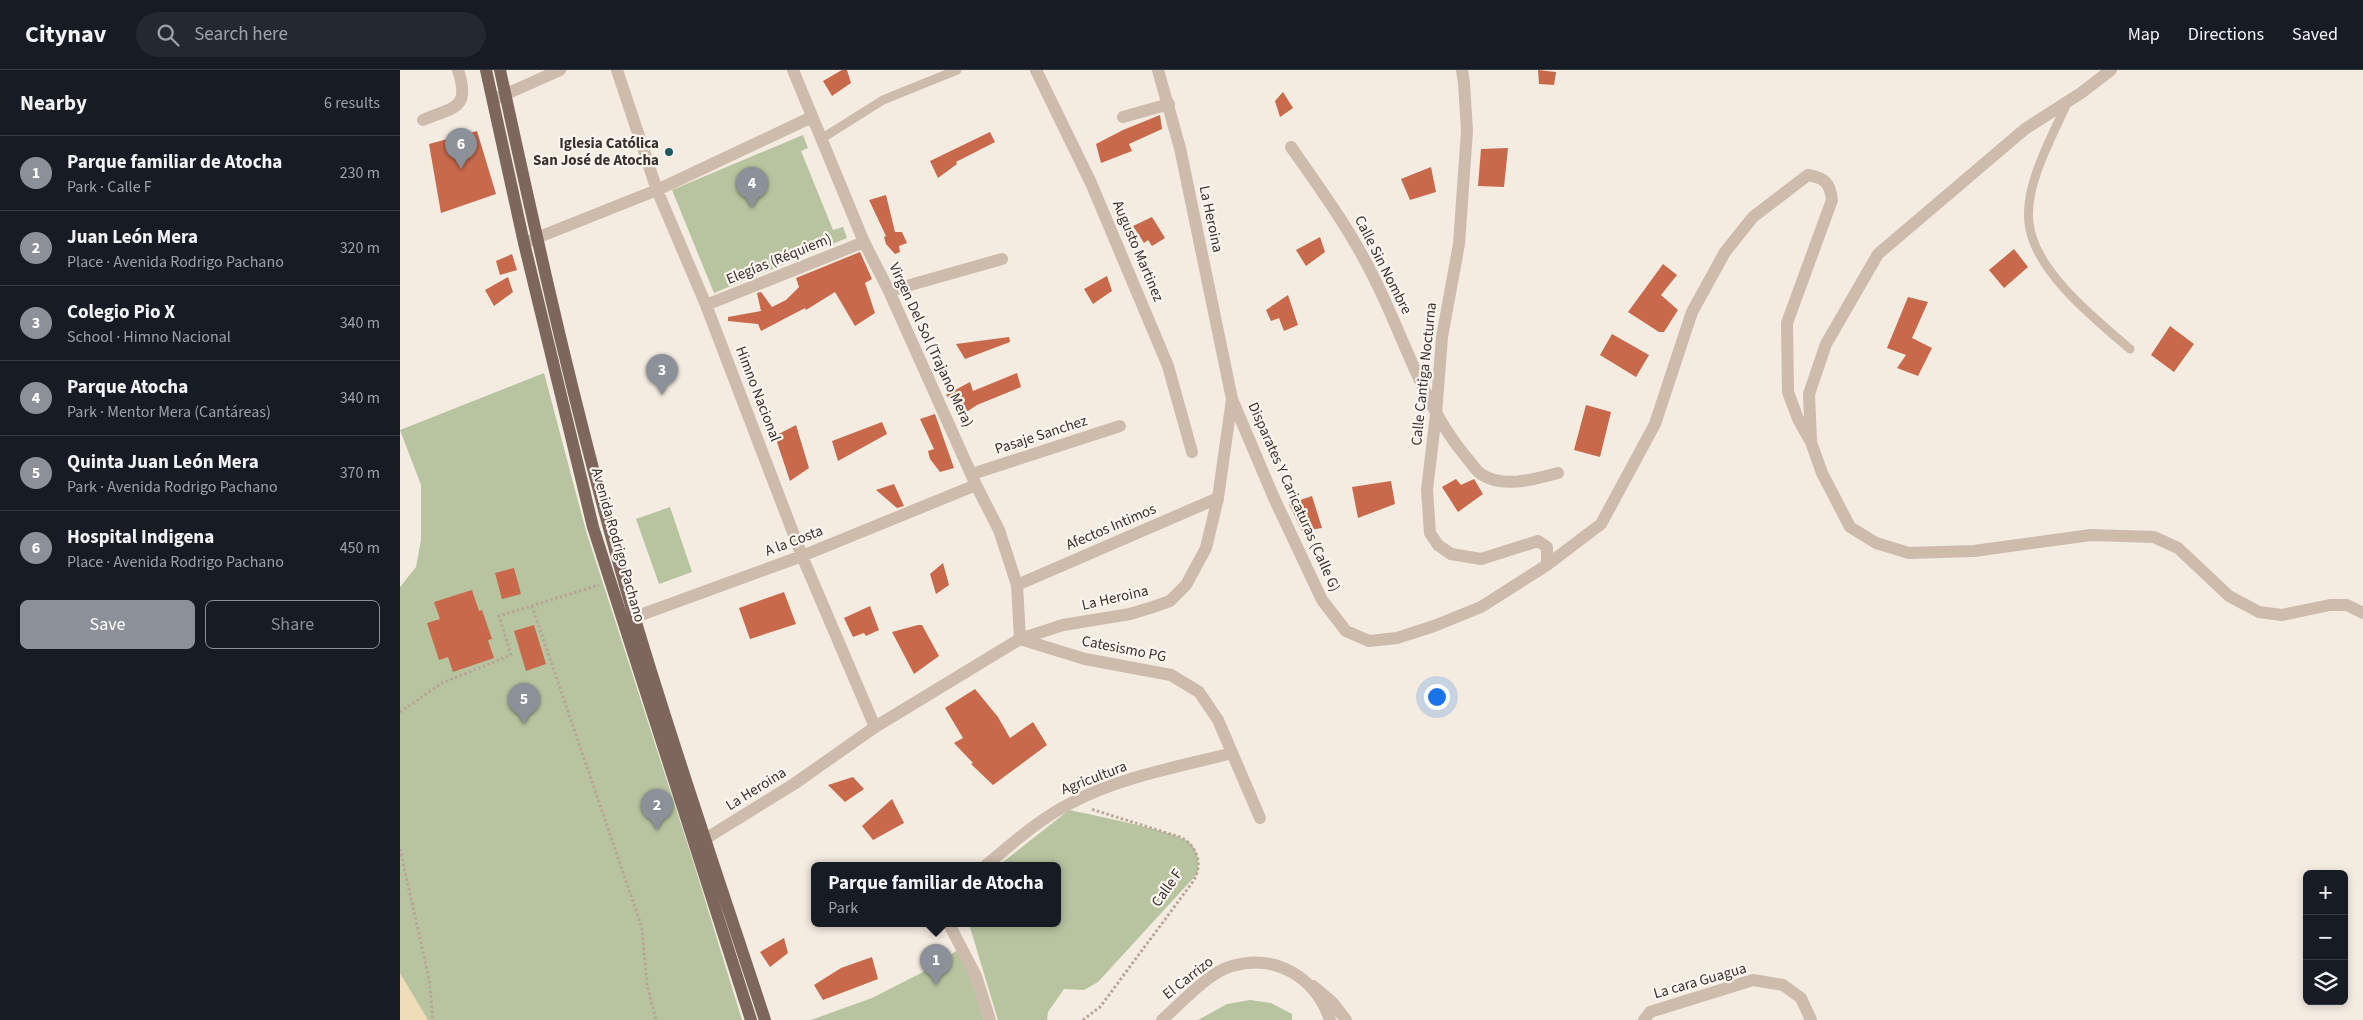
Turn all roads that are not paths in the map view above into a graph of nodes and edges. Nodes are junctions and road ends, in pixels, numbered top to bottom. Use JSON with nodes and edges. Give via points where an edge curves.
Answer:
{"nodes":[{"id":1,"x":458,"y":70,"type":"edge"},
{"id":2,"x":486,"y":70,"type":"edge"},
{"id":3,"x":500,"y":70,"type":"edge"},
{"id":4,"x":560,"y":70,"type":"edge"},
{"id":5,"x":617,"y":70,"type":"edge"},
{"id":6,"x":793,"y":70,"type":"edge"},
{"id":7,"x":957,"y":70,"type":"edge"},
{"id":8,"x":1036,"y":70,"type":"edge"},
{"id":9,"x":1158,"y":70,"type":"edge"},
{"id":10,"x":1462,"y":70,"type":"edge"},
{"id":11,"x":2111,"y":70,"type":"edge"},
{"id":12,"x":505,"y":94,"type":"junction"},
{"id":13,"x":492,"y":100,"type":"junction"},
{"id":14,"x":2068,"y":101,"type":"junction"},
{"id":15,"x":1169,"y":104,"type":"junction"},
{"id":16,"x":812,"y":117,"type":"junction"},
{"id":17,"x":1123,"y":117,"type":"dead end"},
{"id":18,"x":423,"y":120,"type":"dead end"},
{"id":19,"x":821,"y":139,"type":"junction"},
{"id":20,"x":1291,"y":147,"type":"dead end"},
{"id":21,"x":657,"y":190,"type":"junction"},
{"id":22,"x":537,"y":240,"type":"junction"},
{"id":23,"x":864,"y":242,"type":"junction"},
{"id":24,"x":524,"y":244,"type":"junction"},
{"id":25,"x":1002,"y":259,"type":"dead end"},
{"id":26,"x":889,"y":291,"type":"junction"},
{"id":27,"x":706,"y":305,"type":"junction"},
{"id":28,"x":2130,"y":348,"type":"dead end"},
{"id":29,"x":1232,"y":399,"type":"junction"},
{"id":30,"x":1436,"y":414,"type":"junction"},
{"id":31,"x":1120,"y":426,"type":"dead end"},
{"id":32,"x":1811,"y":442,"type":"junction"},
{"id":33,"x":1192,"y":452,"type":"dead end"},
{"id":34,"x":1558,"y":473,"type":"dead end"},
{"id":35,"x":974,"y":480,"type":"junction"},
{"id":36,"x":1218,"y":498,"type":"junction"},
{"id":37,"x":802,"y":556,"type":"junction"},
{"id":38,"x":1547,"y":565,"type":"junction"},
{"id":39,"x":1017,"y":585,"type":"junction"},
{"id":40,"x":2363,"y":613,"type":"edge"},
{"id":41,"x":628,"y":619,"type":"junction"},
{"id":42,"x":1020,"y":639,"type":"junction"},
{"id":43,"x":875,"y":727,"type":"junction"},
{"id":44,"x":1232,"y":753,"type":"junction"},
{"id":45,"x":1260,"y":818,"type":"dead end"},
{"id":46,"x":700,"y":842,"type":"junction"},
{"id":47,"x":989,"y":862,"type":"edge"},
{"id":48,"x":952,"y":929,"type":"edge"},
{"id":49,"x":1308,"y":983,"type":"junction"},
{"id":50,"x":751,"y":1020,"type":"edge"},
{"id":51,"x":764,"y":1020,"type":"edge"},
{"id":52,"x":990,"y":1020,"type":"edge"},
{"id":53,"x":1162,"y":1020,"type":"edge"},
{"id":54,"x":1330,"y":1020,"type":"edge"},
{"id":55,"x":1346,"y":1020,"type":"edge"},
{"id":56,"x":1644,"y":1020,"type":"edge"},
{"id":57,"x":1811,"y":1020,"type":"edge"}],
"edges":[{"from":1,"to":18,"type":"street","via":[[464,92],[461,102]]},
{"from":2,"to":13,"type":"main road","name":"Avenida Rodrigo Pachano"},
{"from":3,"to":12,"type":"main road","name":"Avenida Rodrigo Pachano"},
{"from":4,"to":12,"type":"street"},
{"from":5,"to":21,"type":"street","name":"Himno Nacional"},
{"from":6,"to":16,"type":"street","name":"Virgen Del Sol (Trajano Mera)"},
{"from":7,"to":19,"type":"lane","via":[[883,100]]},
{"from":8,"to":33,"type":"street","name":"Augusto Martinez","via":[[1091,183],[1168,366]]},
{"from":9,"to":15,"type":"street","name":"La Heroina"},
{"from":10,"to":30,"type":"street","name":"Calle Cantiga Nocturna","via":[[1466,131],[1459,244],[1442,337]]},
{"from":11,"to":14,"type":"street"},
{"from":12,"to":13,"type":"street"},
{"from":12,"to":22,"type":"main road","name":"Avenida Rodrigo Pachano"},
{"from":13,"to":24,"type":"main road","name":"Avenida Rodrigo Pachano"},
{"from":14,"to":28,"type":"lane","via":[[2037,172],[2029,223],[2039,251],[2070,296]]},
{"from":14,"to":32,"type":"street","via":[[2025,128],[1878,254],[1826,344],[1809,394]]},
{"from":15,"to":17,"type":"street"},
{"from":15,"to":29,"type":"street","name":"La Heroina"},
{"from":16,"to":19,"type":"street","name":"Virgen Del Sol (Trajano Mera)"},
{"from":16,"to":21,"type":"street"},
{"from":19,"to":23,"type":"street","name":"Virgen Del Sol (Trajano Mera)"},
{"from":20,"to":30,"type":"street","name":"Calle Sin Nombre","via":[[1336,210],[1376,280]]},
{"from":21,"to":22,"type":"street"},
{"from":21,"to":27,"type":"street","name":"Himno Nacional"},
{"from":22,"to":24,"type":"street"},
{"from":22,"to":41,"type":"main road","name":"Avenida Rodrigo Pachano"},
{"from":23,"to":26,"type":"street","name":"Virgen Del Sol (Trajano Mera)"},
{"from":23,"to":27,"type":"street","name":"Elegías (Réquiem)"},
{"from":24,"to":41,"type":"main road","name":"Avenida Rodrigo Pachano","via":[[593,527]]},
{"from":25,"to":26,"type":"street"},
{"from":26,"to":35,"type":"street","name":"Virgen Del Sol (Trajano Mera)"},
{"from":27,"to":37,"type":"street","name":"Himno Nacional"},
{"from":29,"to":36,"type":"street","name":"La Heroina"},
{"from":29,"to":38,"type":"street","name":"Disparates Y Caricaturas (Calle G)","via":[[1322,600],[1346,631],[1369,641],[1396,638],[1481,607]]},
{"from":30,"to":34,"type":"street","name":"Calle Sin Nombre","via":[[1449,437],[1480,474],[1516,482]]},
{"from":30,"to":38,"type":"street","name":"Calle Cantiga Nocturna","via":[[1427,513],[1430,533],[1438,545],[1451,554],[1481,559],[1538,542],[1547,547]]},
{"from":31,"to":35,"type":"street","name":"Pasaje Sanchez"},
{"from":32,"to":38,"type":"street","name":"Disparates Y Caricaturas (Calle G)","via":[[1788,392],[1787,323],[1832,200],[1830,186],[1821,178],[1808,175],[1754,218],[1725,252],[1692,312],[1655,424],[1601,524]]},
{"from":32,"to":40,"type":"street","via":[[1822,472],[1850,527],[1876,543],[1909,553],[1974,551],[2091,535],[2154,537],[2178,548],[2229,596],[2259,612],[2282,615],[2330,605],[2347,605]]},
{"from":35,"to":37,"type":"street","name":"A la Costa"},
{"from":35,"to":39,"type":"street","name":"Virgen Del Sol (Trajano Mera)","via":[[999,530]]},
{"from":36,"to":39,"type":"street","name":"Afectos Intimos"},
{"from":36,"to":42,"type":"street","name":"La Heroina","via":[[1206,548],[1186,585],[1170,601],[1130,614],[1063,625]]},
{"from":37,"to":41,"type":"street","name":"A la Costa"},
{"from":37,"to":43,"type":"street","name":"Himno Nacional"},
{"from":39,"to":42,"type":"street","name":"Virgen Del Sol (Trajano Mera)"},
{"from":41,"to":46,"type":"main road","name":"Avenida Rodrigo Pachano"},
{"from":42,"to":43,"type":"street","name":"La Heroina"},
{"from":42,"to":44,"type":"street","name":"Catesismo PG","via":[[1085,659],[1171,675],[1199,692],[1218,720]]},
{"from":43,"to":46,"type":"street","name":"La Heroina","via":[[794,784]]},
{"from":44,"to":45,"type":"street","name":"Catesismo PG"},
{"from":44,"to":47,"type":"street","name":"Agricultura","via":[[1110,786],[1071,803],[1037,824]]},
{"from":46,"to":50,"type":"main road","name":"Avenida Rodrigo Pachano"},
{"from":46,"to":51,"type":"main road","name":"Avenida Rodrigo Pachano"},
{"from":48,"to":52,"type":"street","via":[[976,976]]},
{"from":49,"to":53,"type":"street","name":"El Carrizo","via":[[1286,970],[1267,964],[1232,966],[1216,973]]},
{"from":49,"to":54,"type":"street","name":"El Carrizo"},
{"from":49,"to":55,"type":"street","via":[[1332,1002]]},
{"from":56,"to":57,"type":"street","name":"La cara Guagua","via":[[1650,1012],[1753,980],[1783,985],[1801,998]]}]}
